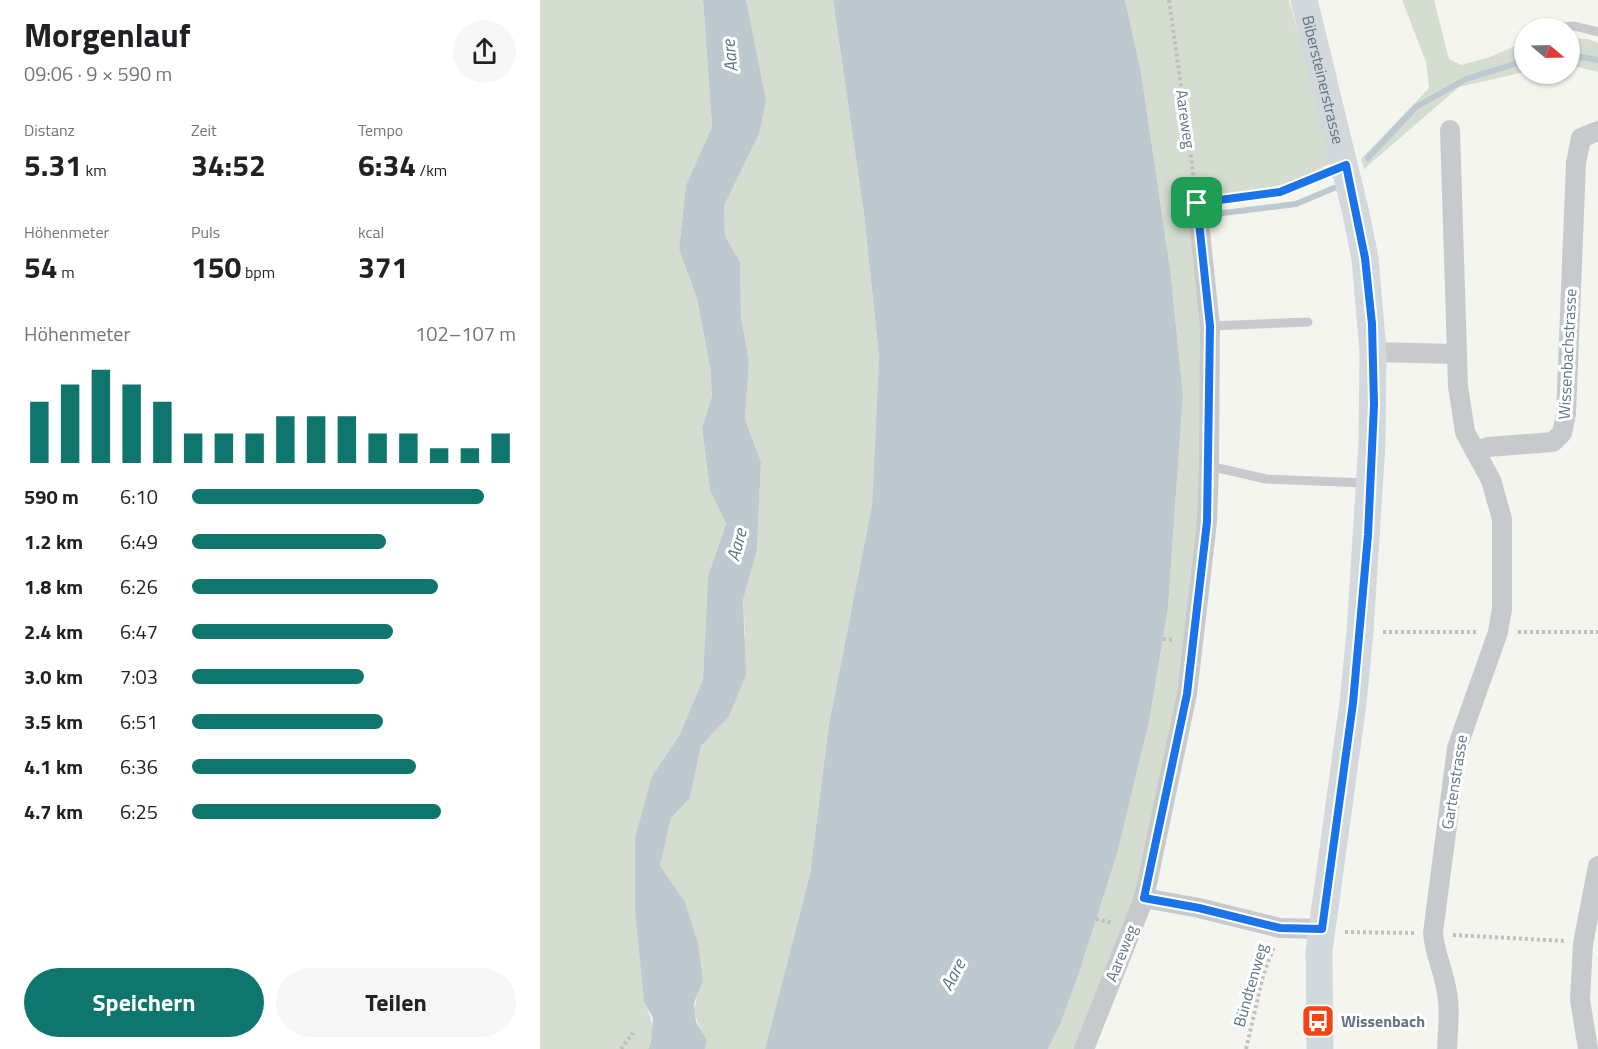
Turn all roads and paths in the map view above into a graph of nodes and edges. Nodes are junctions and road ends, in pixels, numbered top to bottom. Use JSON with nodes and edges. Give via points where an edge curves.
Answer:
{"nodes":[{"id":1,"x":1169,"y":0,"type":"edge"},
{"id":2,"x":1304,"y":0,"type":"edge"},
{"id":3,"x":1580,"y":28,"type":"edge"},
{"id":4,"x":1598,"y":32,"type":"edge"},
{"id":5,"x":1450,"y":130,"type":"dead end"},
{"id":6,"x":1598,"y":131,"type":"edge"},
{"id":7,"x":1345,"y":162,"type":"junction"},
{"id":8,"x":1197,"y":203,"type":"junction"},
{"id":9,"x":1308,"y":322,"type":"dead end"},
{"id":10,"x":1210,"y":326,"type":"junction"},
{"id":11,"x":1373,"y":352,"type":"junction"},
{"id":12,"x":1456,"y":354,"type":"junction"},
{"id":13,"x":1475,"y":451,"type":"junction"},
{"id":14,"x":1209,"y":466,"type":"junction"},
{"id":15,"x":1370,"y":483,"type":"junction"},
{"id":16,"x":1598,"y":866,"type":"edge"},
{"id":17,"x":1144,"y":898,"type":"junction"},
{"id":18,"x":1280,"y":928,"type":"junction"},
{"id":19,"x":1322,"y":929,"type":"junction"},
{"id":20,"x":633,"y":1033,"type":"dead end"},
{"id":21,"x":621,"y":1049,"type":"edge"},
{"id":22,"x":1084,"y":1049,"type":"edge"},
{"id":23,"x":1246,"y":1049,"type":"edge"},
{"id":24,"x":1320,"y":1049,"type":"edge"},
{"id":25,"x":1447,"y":1049,"type":"edge"},
{"id":26,"x":1588,"y":1049,"type":"edge"}],
"edges":[{"from":1,"to":8,"type":"path","name":"Aareweg"},
{"from":2,"to":7,"type":"street","name":"Bibersteinerstrasse"},
{"from":3,"to":4,"type":"lane"},
{"from":5,"to":12,"type":"street"},
{"from":6,"to":13,"type":"street","name":"Wissenbachstrasse","via":[[1581,138],[1576,163],[1566,414],[1562,433],[1553,442]]},
{"from":7,"to":8,"type":"path","via":[[1280,192]]},
{"from":7,"to":11,"type":"street","name":"Bibersteinerstrasse","via":[[1365,258]]},
{"from":8,"to":10,"type":"street","name":"Aareweg"},
{"from":9,"to":10,"type":"lane"},
{"from":10,"to":14,"type":"street","name":"Aareweg"},
{"from":11,"to":12,"type":"street"},
{"from":11,"to":15,"type":"street","name":"Bibersteinerstrasse"},
{"from":12,"to":13,"type":"street","via":[[1465,432]]},
{"from":13,"to":25,"type":"street","name":"Gartenstrasse","via":[[1491,480],[1502,519],[1502,609],[1498,632],[1457,748],[1433,933],[1435,956],[1449,1003]]},
{"from":14,"to":15,"type":"lane","via":[[1266,479]]},
{"from":14,"to":17,"type":"street","name":"Aareweg","via":[[1207,522],[1187,694]]},
{"from":15,"to":19,"type":"street","name":"Bibersteinerstrasse","via":[[1353,703]]},
{"from":16,"to":26,"type":"street","via":[[1583,944],[1580,1000]]},
{"from":17,"to":18,"type":"street"},
{"from":17,"to":22,"type":"street","name":"Aareweg"},
{"from":18,"to":19,"type":"street"},
{"from":18,"to":23,"type":"path","name":"Bündtenweg","via":[[1263,976]]},
{"from":19,"to":24,"type":"street","name":"Bibersteinerstrasse","via":[[1318,978]]},
{"from":20,"to":21,"type":"path"}]}
